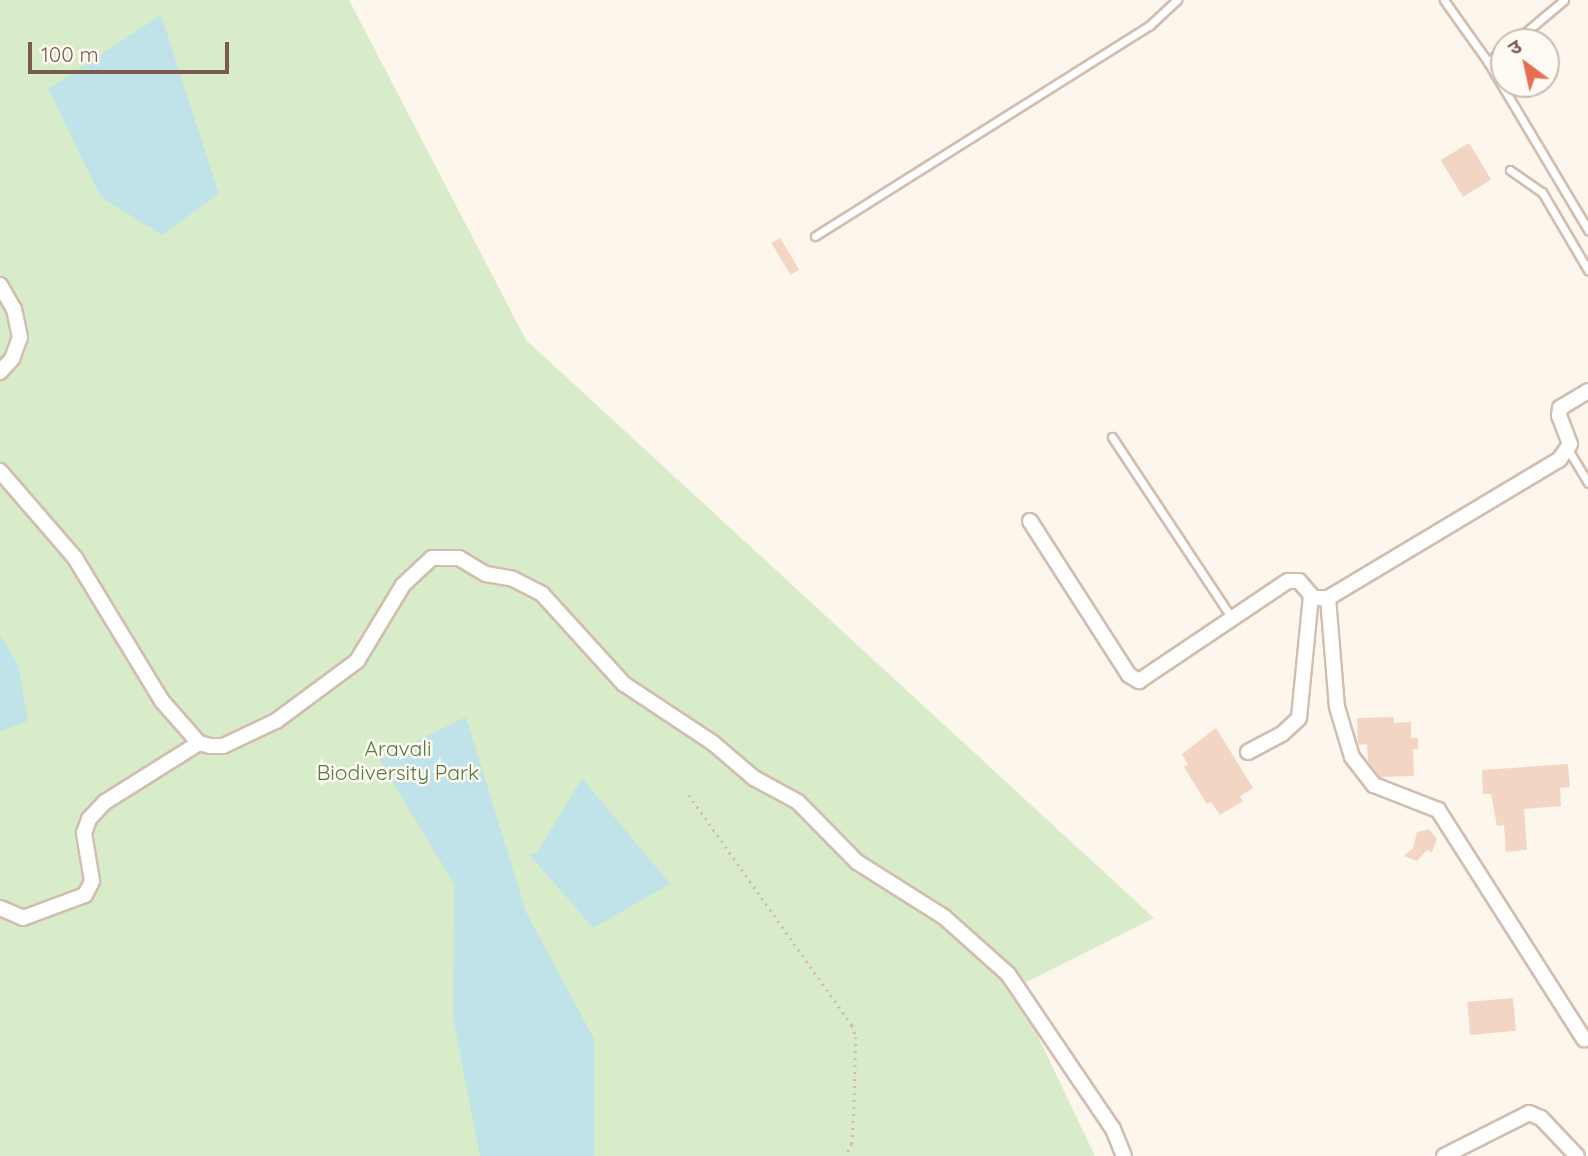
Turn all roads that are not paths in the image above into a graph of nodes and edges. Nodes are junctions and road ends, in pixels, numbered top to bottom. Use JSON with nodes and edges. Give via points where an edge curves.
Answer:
{"nodes":[{"id":1,"x":1177,"y":0,"type":"edge"},
{"id":2,"x":1444,"y":0,"type":"edge"},
{"id":3,"x":1564,"y":0,"type":"edge"},
{"id":4,"x":1531,"y":28,"type":"edge"},
{"id":5,"x":1488,"y":62,"type":"joint"},
{"id":6,"x":1510,"y":170,"type":"dead end"},
{"id":7,"x":1588,"y":230,"type":"edge"},
{"id":8,"x":815,"y":236,"type":"dead end"},
{"id":9,"x":1588,"y":270,"type":"edge"},
{"id":10,"x":0,"y":285,"type":"edge"},
{"id":11,"x":0,"y":372,"type":"edge"},
{"id":12,"x":1588,"y":391,"type":"edge"},
{"id":13,"x":1112,"y":438,"type":"dead end"},
{"id":14,"x":1569,"y":451,"type":"junction"},
{"id":15,"x":0,"y":471,"type":"edge"},
{"id":16,"x":1588,"y":482,"type":"edge"},
{"id":17,"x":1030,"y":521,"type":"dead end"},
{"id":18,"x":1311,"y":596,"type":"junction"},
{"id":19,"x":1328,"y":597,"type":"junction"},
{"id":20,"x":1233,"y":620,"type":"junction"},
{"id":21,"x":199,"y":743,"type":"junction"},
{"id":22,"x":1248,"y":752,"type":"dead end"},
{"id":23,"x":0,"y":908,"type":"edge"},
{"id":24,"x":1584,"y":1039,"type":"dead end"},
{"id":25,"x":1124,"y":1156,"type":"edge"},
{"id":26,"x":1444,"y":1156,"type":"edge"},
{"id":27,"x":1577,"y":1156,"type":"edge"}],
"edges":[{"from":1,"to":8,"type":"lane","via":[[1139,32]]},
{"from":2,"to":5,"type":"lane"},
{"from":3,"to":4,"type":"lane"},
{"from":5,"to":7,"type":"lane"},
{"from":6,"to":9,"type":"lane","via":[[1542,192]]},
{"from":10,"to":11,"type":"street","via":[[14,309],[20,337],[12,359]]},
{"from":12,"to":14,"type":"street","via":[[1559,412]]},
{"from":13,"to":20,"type":"lane"},
{"from":14,"to":16,"type":"lane"},
{"from":14,"to":19,"type":"street"},
{"from":15,"to":21,"type":"street","via":[[75,558],[120,639],[162,701]]},
{"from":17,"to":20,"type":"street","via":[[1136,681]]},
{"from":18,"to":19,"type":"street"},
{"from":18,"to":20,"type":"street","via":[[1293,579]]},
{"from":18,"to":22,"type":"street","via":[[1299,718],[1282,734]]},
{"from":19,"to":24,"type":"street","via":[[1337,707],[1352,757],[1374,785],[1438,810]]},
{"from":21,"to":23,"type":"street","via":[[105,802],[89,819],[84,833],[92,881],[85,895],[23,918]]},
{"from":21,"to":25,"type":"street","via":[[223,746],[276,721],[358,661],[403,585],[424,562],[450,556],[486,574],[513,579],[549,600],[624,684],[713,743],[754,778],[798,802],[857,862],[944,917],[1008,974],[1114,1129]]},
{"from":26,"to":27,"type":"street","via":[[1528,1113],[1541,1118]]}]}
